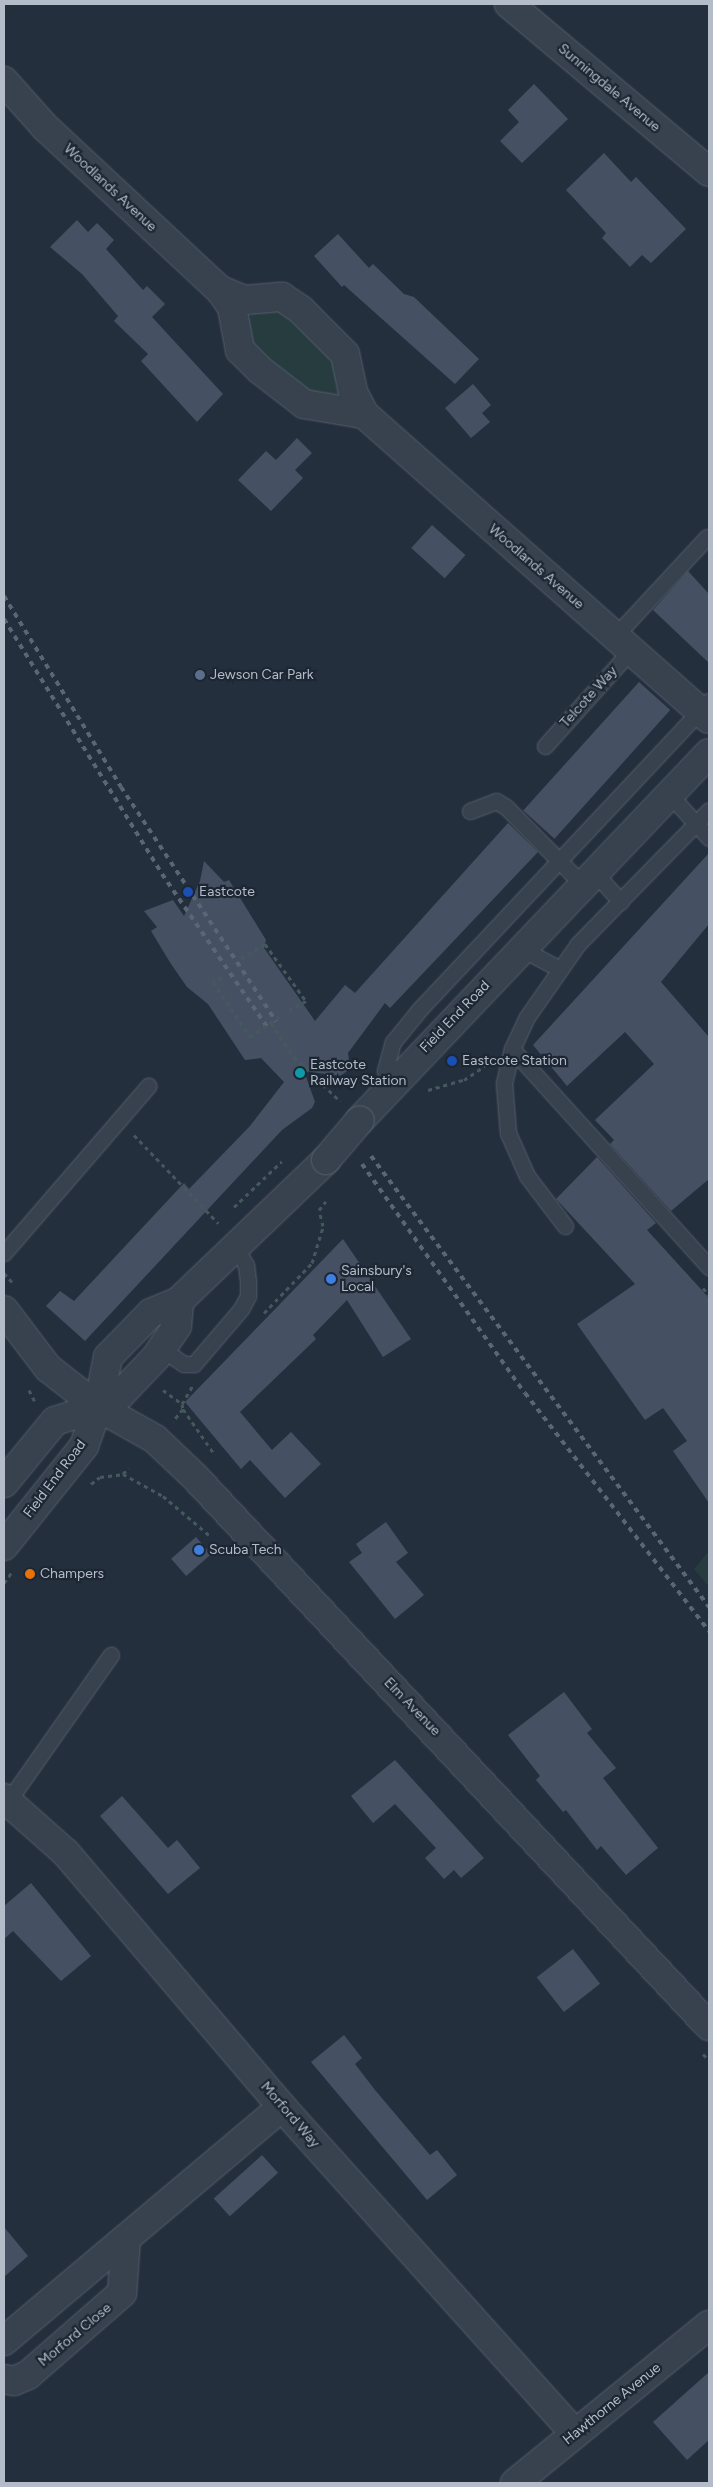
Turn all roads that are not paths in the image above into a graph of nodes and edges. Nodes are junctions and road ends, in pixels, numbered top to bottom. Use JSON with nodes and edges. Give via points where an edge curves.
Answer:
{"nodes":[{"id":1,"x":509,"y":4,"type":"edge"},
{"id":2,"x":4,"y":82,"type":"edge"},
{"id":3,"x":709,"y":172,"type":"edge"},
{"id":4,"x":220,"y":290,"type":"junction"},
{"id":5,"x":364,"y":414,"type":"junction"},
{"id":6,"x":707,"y":537,"type":"dead end"},
{"id":7,"x":624,"y":642,"type":"junction"},
{"id":8,"x":706,"y":710,"type":"edge"},
{"id":9,"x":545,"y":746,"type":"dead end"},
{"id":10,"x":709,"y":753,"type":"edge"},
{"id":11,"x":670,"y":795,"type":"junction"},
{"id":12,"x":709,"y":810,"type":"edge"},
{"id":13,"x":470,"y":811,"type":"dead end"},
{"id":14,"x":697,"y":823,"type":"junction"},
{"id":15,"x":709,"y":838,"type":"edge"},
{"id":16,"x":560,"y":861,"type":"junction"},
{"id":17,"x":588,"y":879,"type":"junction"},
{"id":18,"x":621,"y":902,"type":"junction"},
{"id":19,"x":522,"y":949,"type":"junction"},
{"id":20,"x":560,"y":969,"type":"junction"},
{"id":21,"x":512,"y":1049,"type":"junction"},
{"id":22,"x":392,"y":1084,"type":"junction"},
{"id":23,"x":148,"y":1086,"type":"dead end"},
{"id":24,"x":565,"y":1226,"type":"dead end"},
{"id":25,"x":234,"y":1245,"type":"junction"},
{"id":26,"x":4,"y":1253,"type":"edge"},
{"id":27,"x":709,"y":1267,"type":"edge"},
{"id":28,"x":179,"y":1301,"type":"junction"},
{"id":29,"x":4,"y":1310,"type":"edge"},
{"id":30,"x":163,"y":1350,"type":"junction"},
{"id":31,"x":98,"y":1407,"type":"junction"},
{"id":32,"x":4,"y":1482,"type":"edge"},
{"id":33,"x":4,"y":1546,"type":"edge"},
{"id":34,"x":111,"y":1655,"type":"dead end"},
{"id":35,"x":5,"y":1803,"type":"edge"},
{"id":36,"x":709,"y":2026,"type":"edge"},
{"id":37,"x":282,"y":2107,"type":"junction"},
{"id":38,"x":126,"y":2239,"type":"junction"},
{"id":39,"x":709,"y":2326,"type":"edge"},
{"id":40,"x":4,"y":2341,"type":"edge"},
{"id":41,"x":4,"y":2379,"type":"edge"},
{"id":42,"x":575,"y":2434,"type":"junction"},
{"id":43,"x":515,"y":2483,"type":"edge"}],
"edges":[{"from":1,"to":3,"type":"street","name":"Sunningdale Avenue"},
{"from":2,"to":4,"type":"street","name":"Woodlands Avenue","via":[[45,127]]},
{"from":4,"to":5,"type":"street","name":"Woodlands Avenue","via":[[232,307],[240,350],[260,370],[304,404]]},
{"from":4,"to":5,"type":"street","name":"Woodlands Avenue","via":[[246,300],[282,297],[301,310],[345,354],[353,392]]},
{"from":5,"to":7,"type":"street","name":"Woodlands Avenue"},
{"from":6,"to":7,"type":"lane","name":"Telcote Way"},
{"from":7,"to":8,"type":"street","name":"Woodlands Avenue"},
{"from":7,"to":9,"type":"lane","name":"Telcote Way"},
{"from":8,"to":16,"type":"lane"},
{"from":10,"to":11,"type":"street","name":"Field End Road"},
{"from":11,"to":14,"type":"lane"},
{"from":11,"to":17,"type":"street","name":"Field End Road"},
{"from":12,"to":14,"type":"lane"},
{"from":13,"to":16,"type":"lane","via":[[496,801],[524,822]]},
{"from":14,"to":15,"type":"lane"},
{"from":14,"to":18,"type":"lane"},
{"from":16,"to":17,"type":"lane"},
{"from":16,"to":22,"type":"lane","via":[[393,1042],[385,1071]]},
{"from":17,"to":18,"type":"lane"},
{"from":17,"to":19,"type":"street","name":"Field End Road"},
{"from":18,"to":20,"type":"lane","via":[[578,944]]},
{"from":19,"to":20,"type":"lane"},
{"from":19,"to":22,"type":"street","name":"Field End Road"},
{"from":20,"to":21,"type":"lane","via":[[527,1016]]},
{"from":21,"to":24,"type":"lane","via":[[504,1092],[508,1133],[527,1176]]},
{"from":21,"to":27,"type":"lane"},
{"from":22,"to":25,"type":"street","name":"Field End Road","bridge":true,"via":[[353,1113],[326,1160]]},
{"from":23,"to":26,"type":"lane"},
{"from":25,"to":28,"type":"street","name":"Field End Road"},
{"from":25,"to":30,"type":"lane","via":[[246,1265],[248,1281],[248,1296],[241,1309],[194,1364],[184,1364]]},
{"from":28,"to":30,"type":"street","via":[[177,1326]]},
{"from":28,"to":31,"type":"street","name":"Field End Road","via":[[151,1313],[108,1357]]},
{"from":29,"to":31,"type":"street","name":"Elm Avenue","via":[[48,1368]]},
{"from":30,"to":31,"type":"street","via":[[120,1395]]},
{"from":31,"to":32,"type":"street","via":[[55,1421]]},
{"from":31,"to":33,"type":"street","name":"Field End Road","via":[[84,1446]]},
{"from":31,"to":36,"type":"street","name":"Elm Avenue","via":[[155,1440],[195,1477]]},
{"from":34,"to":35,"type":"lane"},
{"from":35,"to":37,"type":"street","name":"Morford Way","via":[[66,1853]]},
{"from":37,"to":38,"type":"street"},
{"from":37,"to":42,"type":"street","name":"Morford Way"},
{"from":38,"to":40,"type":"street"},
{"from":38,"to":41,"type":"street","name":"Morford Close","via":[[122,2293],[28,2375],[14,2381]]},
{"from":39,"to":42,"type":"street","name":"Hawthorne Avenue"},
{"from":42,"to":43,"type":"street","name":"Hawthorne Avenue"}]}
